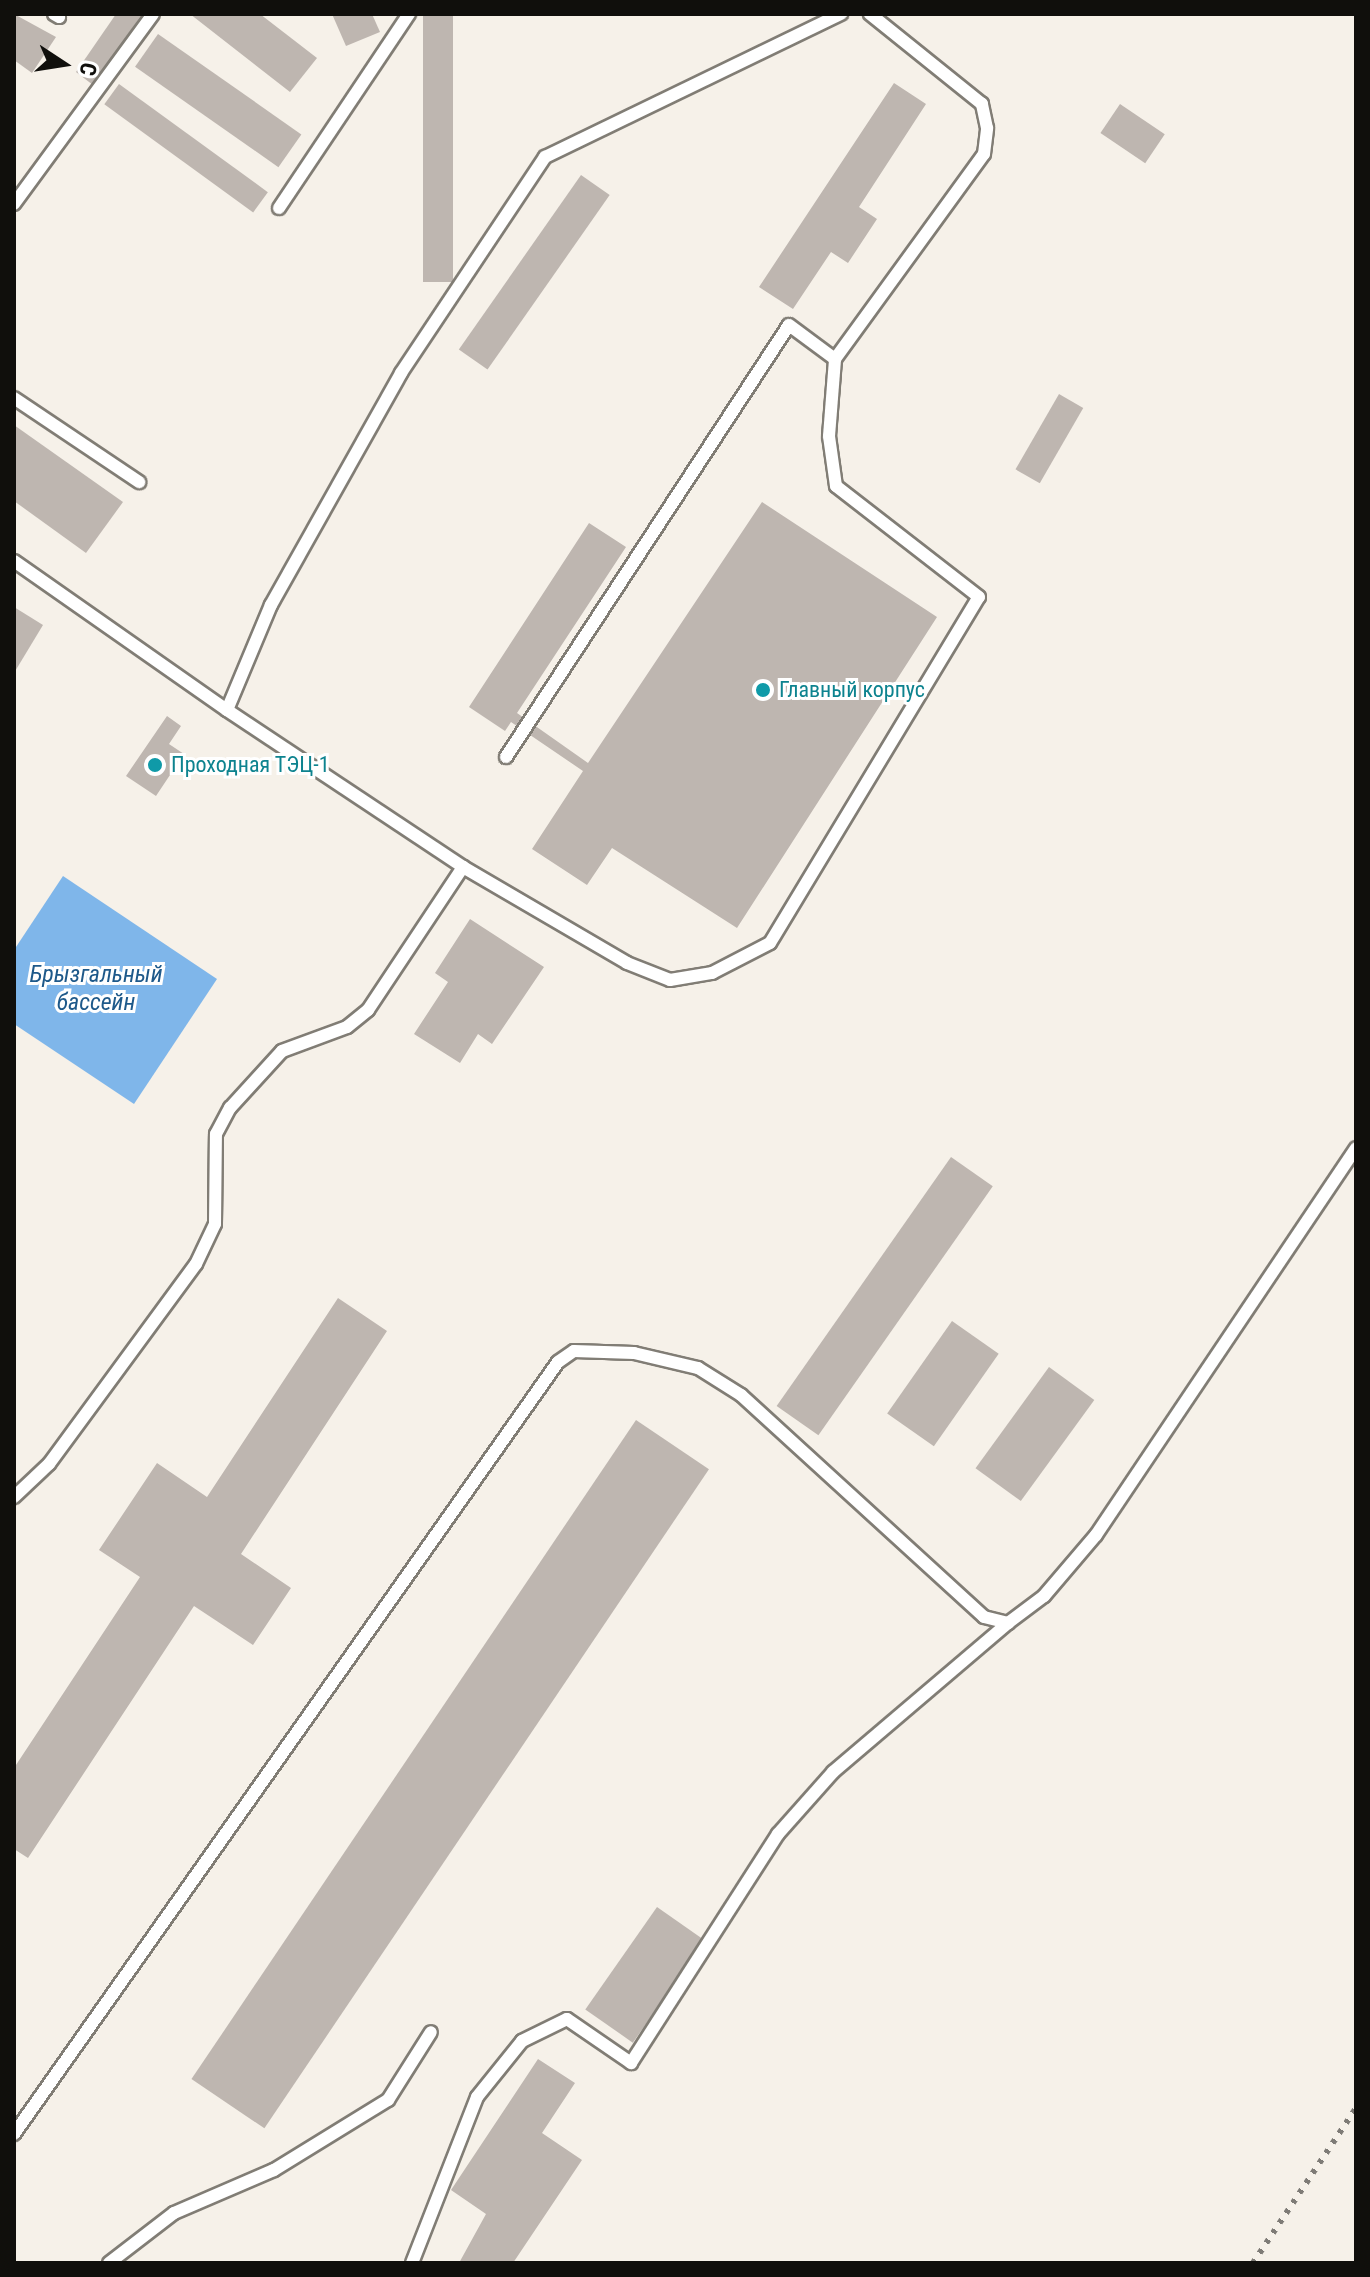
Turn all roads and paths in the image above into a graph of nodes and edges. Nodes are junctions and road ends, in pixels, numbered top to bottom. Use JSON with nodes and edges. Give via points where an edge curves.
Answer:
{"nodes":[{"id":1,"x":153,"y":14,"type":"edge"},
{"id":2,"x":409,"y":14,"type":"edge"},
{"id":3,"x":841,"y":14,"type":"edge"},
{"id":4,"x":870,"y":14,"type":"edge"},
{"id":5,"x":14,"y":204,"type":"edge"},
{"id":6,"x":279,"y":208,"type":"dead end"},
{"id":7,"x":835,"y":359,"type":"junction"},
{"id":8,"x":14,"y":398,"type":"edge"},
{"id":9,"x":139,"y":482,"type":"dead end"},
{"id":10,"x":14,"y":561,"type":"edge"},
{"id":11,"x":227,"y":710,"type":"junction"},
{"id":12,"x":506,"y":757,"type":"dead end"},
{"id":13,"x":463,"y":867,"type":"junction"},
{"id":14,"x":1356,"y":1148,"type":"edge"},
{"id":15,"x":14,"y":1497,"type":"edge"},
{"id":16,"x":1008,"y":1623,"type":"junction"},
{"id":17,"x":431,"y":2032,"type":"dead end"},
{"id":18,"x":14,"y":2134,"type":"edge"},
{"id":19,"x":109,"y":2263,"type":"edge"},
{"id":20,"x":412,"y":2263,"type":"edge"}],
"edges":[{"from":1,"to":5,"type":"lane"},
{"from":2,"to":6,"type":"lane"},
{"from":3,"to":11,"type":"lane","via":[[545,157],[401,373],[271,605]]},
{"from":4,"to":7,"type":"lane","via":[[982,104],[987,128],[984,154]]},
{"from":7,"to":12,"type":"lane","via":[[789,325]]},
{"from":7,"to":13,"type":"lane","via":[[829,436],[836,486],[979,597],[784,928],[712,973],[670,980],[627,963]]},
{"from":8,"to":9,"type":"lane"},
{"from":10,"to":11,"type":"lane"},
{"from":11,"to":13,"type":"lane"},
{"from":13,"to":15,"type":"lane","via":[[368,1010],[347,1027],[282,1051],[230,1108],[216,1134],[215,1224],[196,1264],[49,1464]]},
{"from":14,"to":16,"type":"lane","via":[[1096,1535],[1044,1596]]},
{"from":16,"to":18,"type":"lane","via":[[974,1609],[741,1395],[698,1368],[634,1353],[574,1351],[558,1362]]},
{"from":16,"to":20,"type":"lane","via":[[833,1772],[778,1834],[631,2063],[567,2019],[522,2041],[477,2097]]},
{"from":17,"to":19,"type":"lane","via":[[388,2100],[274,2170],[174,2213]]}]}
